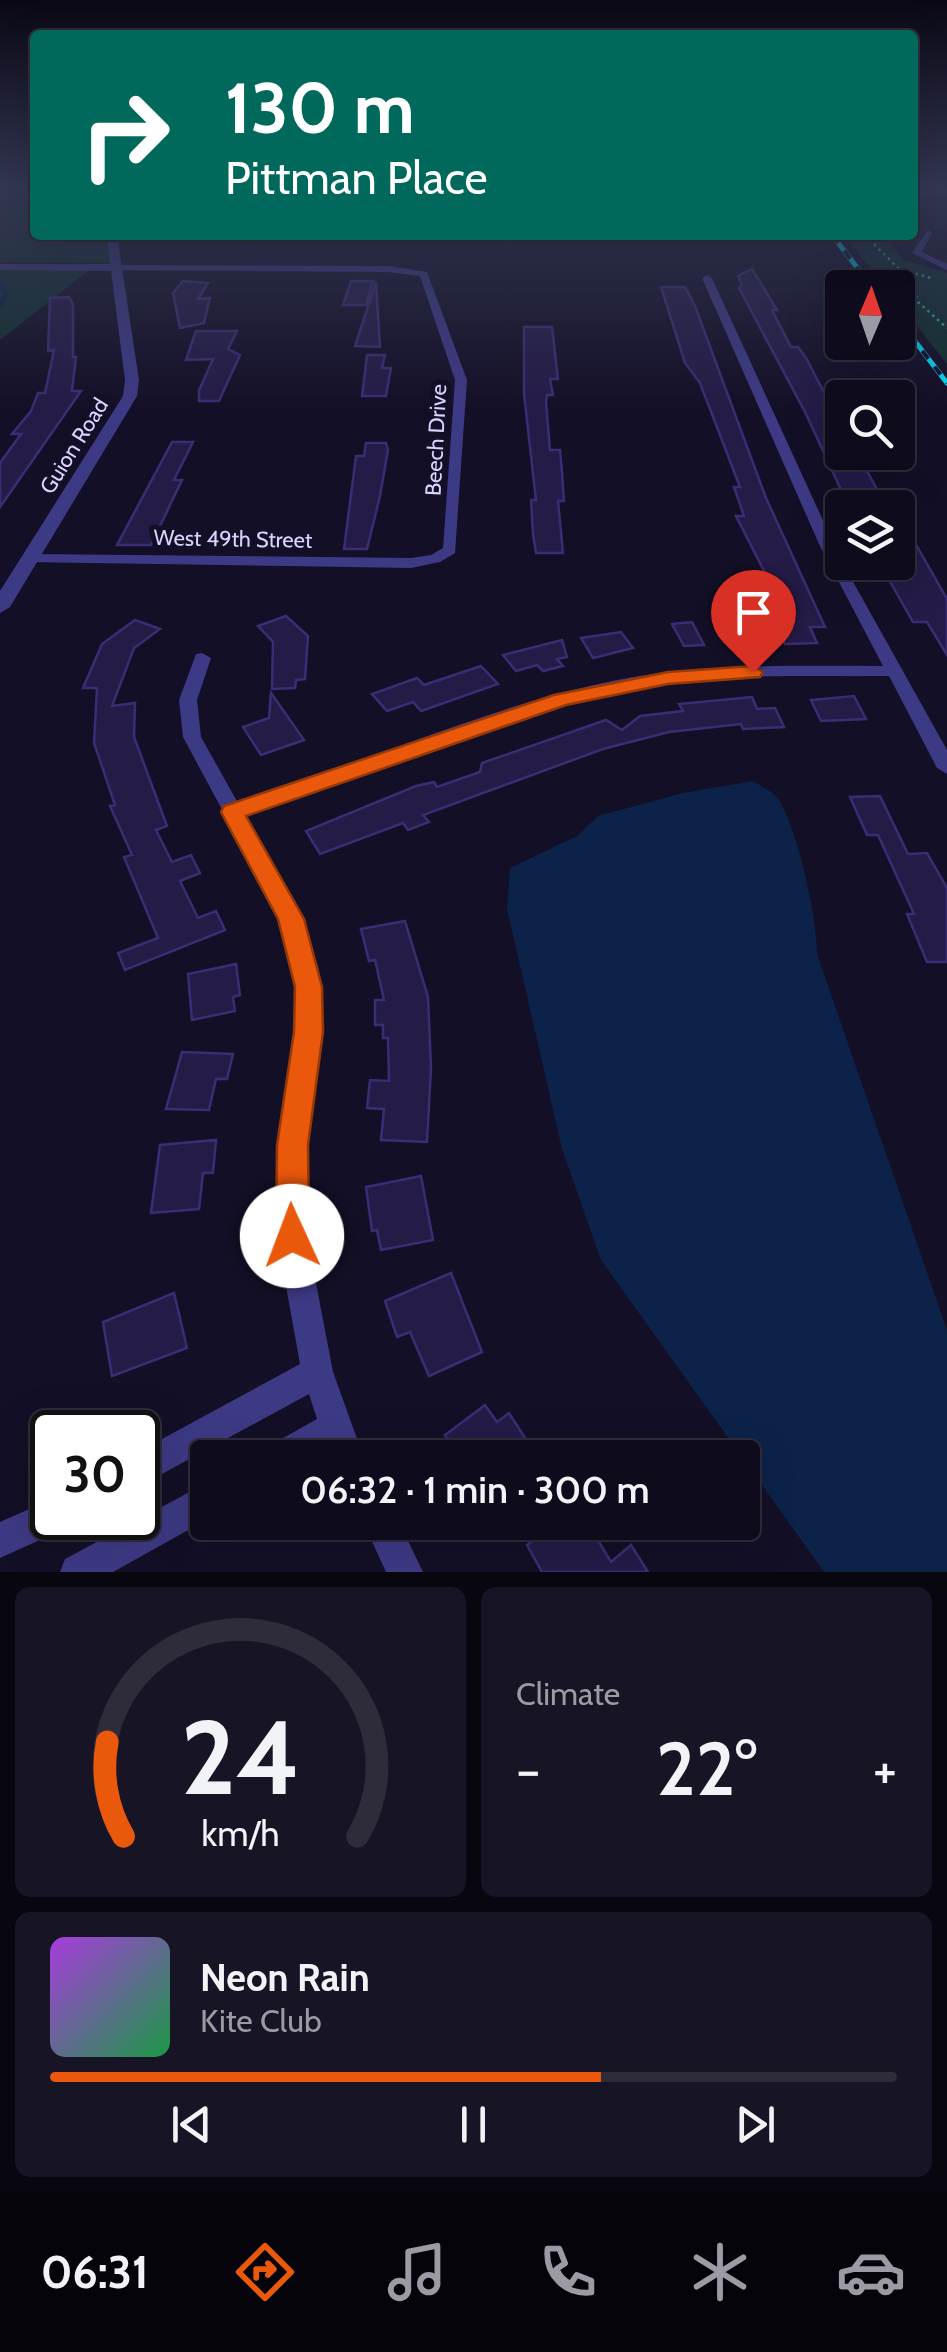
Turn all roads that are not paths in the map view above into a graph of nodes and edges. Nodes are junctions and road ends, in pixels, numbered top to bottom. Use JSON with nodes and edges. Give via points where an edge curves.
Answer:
{"nodes":[{"id":1,"x":117,"y":263,"type":"edge"},
{"id":2,"x":0,"y":268,"type":"edge"},
{"id":3,"x":118,"y":268,"type":"junction"},
{"id":4,"x":707,"y":278,"type":"dead end"},
{"id":5,"x":30,"y":559,"type":"junction"},
{"id":6,"x":435,"y":559,"type":"joint"},
{"id":7,"x":0,"y":606,"type":"edge"},
{"id":8,"x":202,"y":658,"type":"dead end"},
{"id":9,"x":895,"y":670,"type":"junction"},
{"id":10,"x":947,"y":768,"type":"edge"},
{"id":11,"x":232,"y":812,"type":"junction"},
{"id":12,"x":317,"y":1372,"type":"junction"},
{"id":13,"x":340,"y":1440,"type":"edge"},
{"id":14,"x":160,"y":1458,"type":"edge"},
{"id":15,"x":190,"y":1509,"type":"edge"},
{"id":16,"x":30,"y":1527,"type":"edge"},
{"id":17,"x":0,"y":1540,"type":"edge"},
{"id":18,"x":389,"y":1540,"type":"edge"},
{"id":19,"x":78,"y":1572,"type":"edge"},
{"id":20,"x":406,"y":1572,"type":"edge"}],
"edges":[{"from":1,"to":3,"type":"street","name":"Guion Road"},
{"from":2,"to":3,"type":"street"},
{"from":3,"to":5,"type":"street","name":"Guion Road","via":[[130,396]]},
{"from":3,"to":6,"type":"street","name":"Beech Drive","via":[[424,274],[462,389],[450,550]]},
{"from":4,"to":9,"type":"street","via":[[826,540]]},
{"from":5,"to":6,"type":"street","name":"West 49th Street"},
{"from":5,"to":7,"type":"street","name":"Guion Road"},
{"from":8,"to":11,"type":"street","via":[[189,694],[189,724]]},
{"from":9,"to":10,"type":"street"},
{"from":9,"to":11,"type":"street","via":[[715,673],[614,686]]},
{"from":11,"to":12,"type":"street","via":[[287,910],[306,966],[309,1032],[290,1206]]},
{"from":12,"to":13,"type":"street"},
{"from":12,"to":14,"type":"street"},
{"from":15,"to":19,"type":"street"},
{"from":16,"to":17,"type":"street"},
{"from":18,"to":20,"type":"street"}]}
